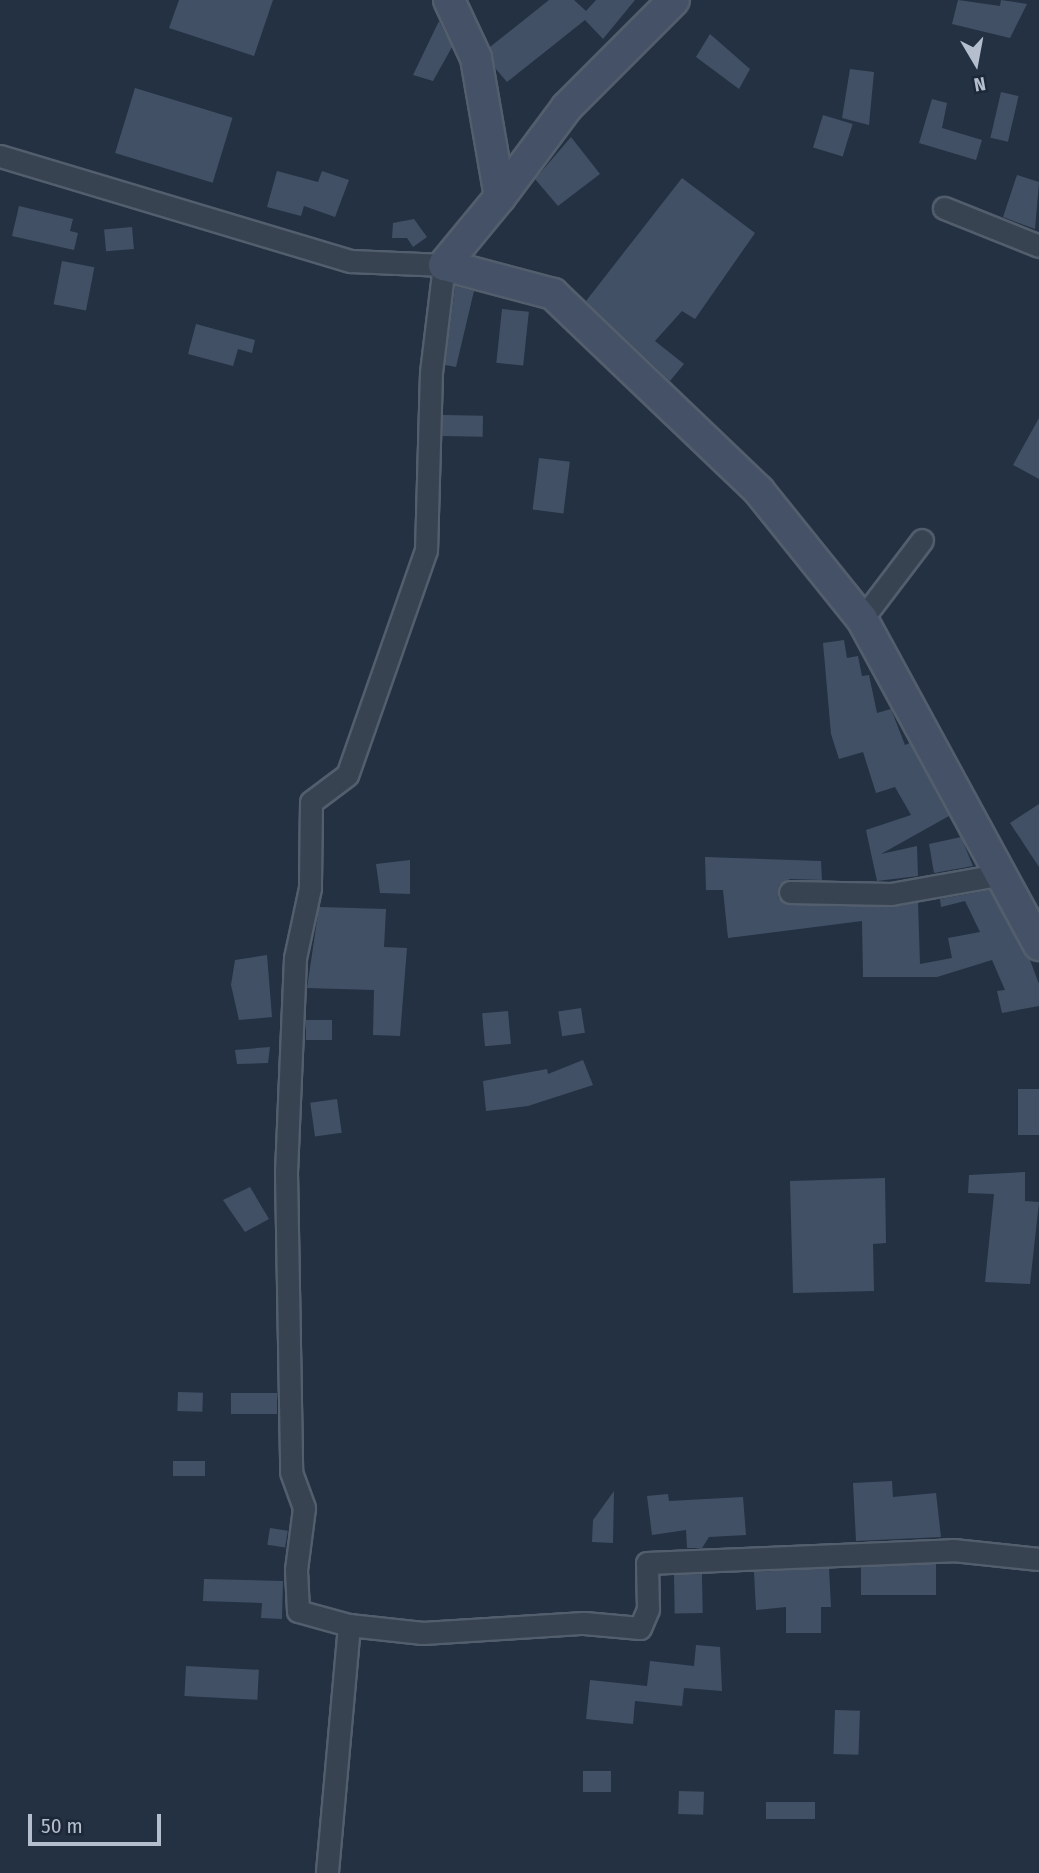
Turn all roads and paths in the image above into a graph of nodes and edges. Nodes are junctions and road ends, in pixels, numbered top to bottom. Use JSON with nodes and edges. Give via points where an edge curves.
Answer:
{"nodes":[{"id":1,"x":449,"y":0,"type":"edge"},
{"id":2,"x":674,"y":0,"type":"edge"},
{"id":3,"x":0,"y":156,"type":"edge"},
{"id":4,"x":500,"y":197,"type":"junction"},
{"id":5,"x":944,"y":208,"type":"dead end"},
{"id":6,"x":1039,"y":246,"type":"edge"},
{"id":7,"x":444,"y":265,"type":"junction"},
{"id":8,"x":922,"y":540,"type":"dead end"},
{"id":9,"x":862,"y":619,"type":"junction"},
{"id":10,"x":1003,"y":874,"type":"junction"},
{"id":11,"x":790,"y":892,"type":"dead end"},
{"id":12,"x":1036,"y":926,"type":"edge"},
{"id":13,"x":1039,"y":1559,"type":"edge"},
{"id":14,"x":349,"y":1625,"type":"junction"},
{"id":15,"x":327,"y":1873,"type":"edge"}],
"edges":[{"from":1,"to":4,"type":"street","via":[[476,58]]},
{"from":2,"to":4,"type":"street","via":[[567,107]]},
{"from":3,"to":7,"type":"street","via":[[351,261]]},
{"from":4,"to":7,"type":"street"},
{"from":5,"to":6,"type":"street"},
{"from":7,"to":9,"type":"street","via":[[553,293],[759,491]]},
{"from":7,"to":14,"type":"street","via":[[431,372],[426,550],[347,775],[310,802],[310,888],[292,995],[286,1172],[290,1472],[304,1508],[296,1570],[298,1611]]},
{"from":8,"to":9,"type":"street"},
{"from":9,"to":10,"type":"street"},
{"from":10,"to":11,"type":"street","via":[[891,894]]},
{"from":10,"to":12,"type":"street"},
{"from":13,"to":14,"type":"street","via":[[953,1550],[647,1563],[648,1609],[640,1628],[584,1623],[423,1633]]},
{"from":14,"to":15,"type":"street"}]}
